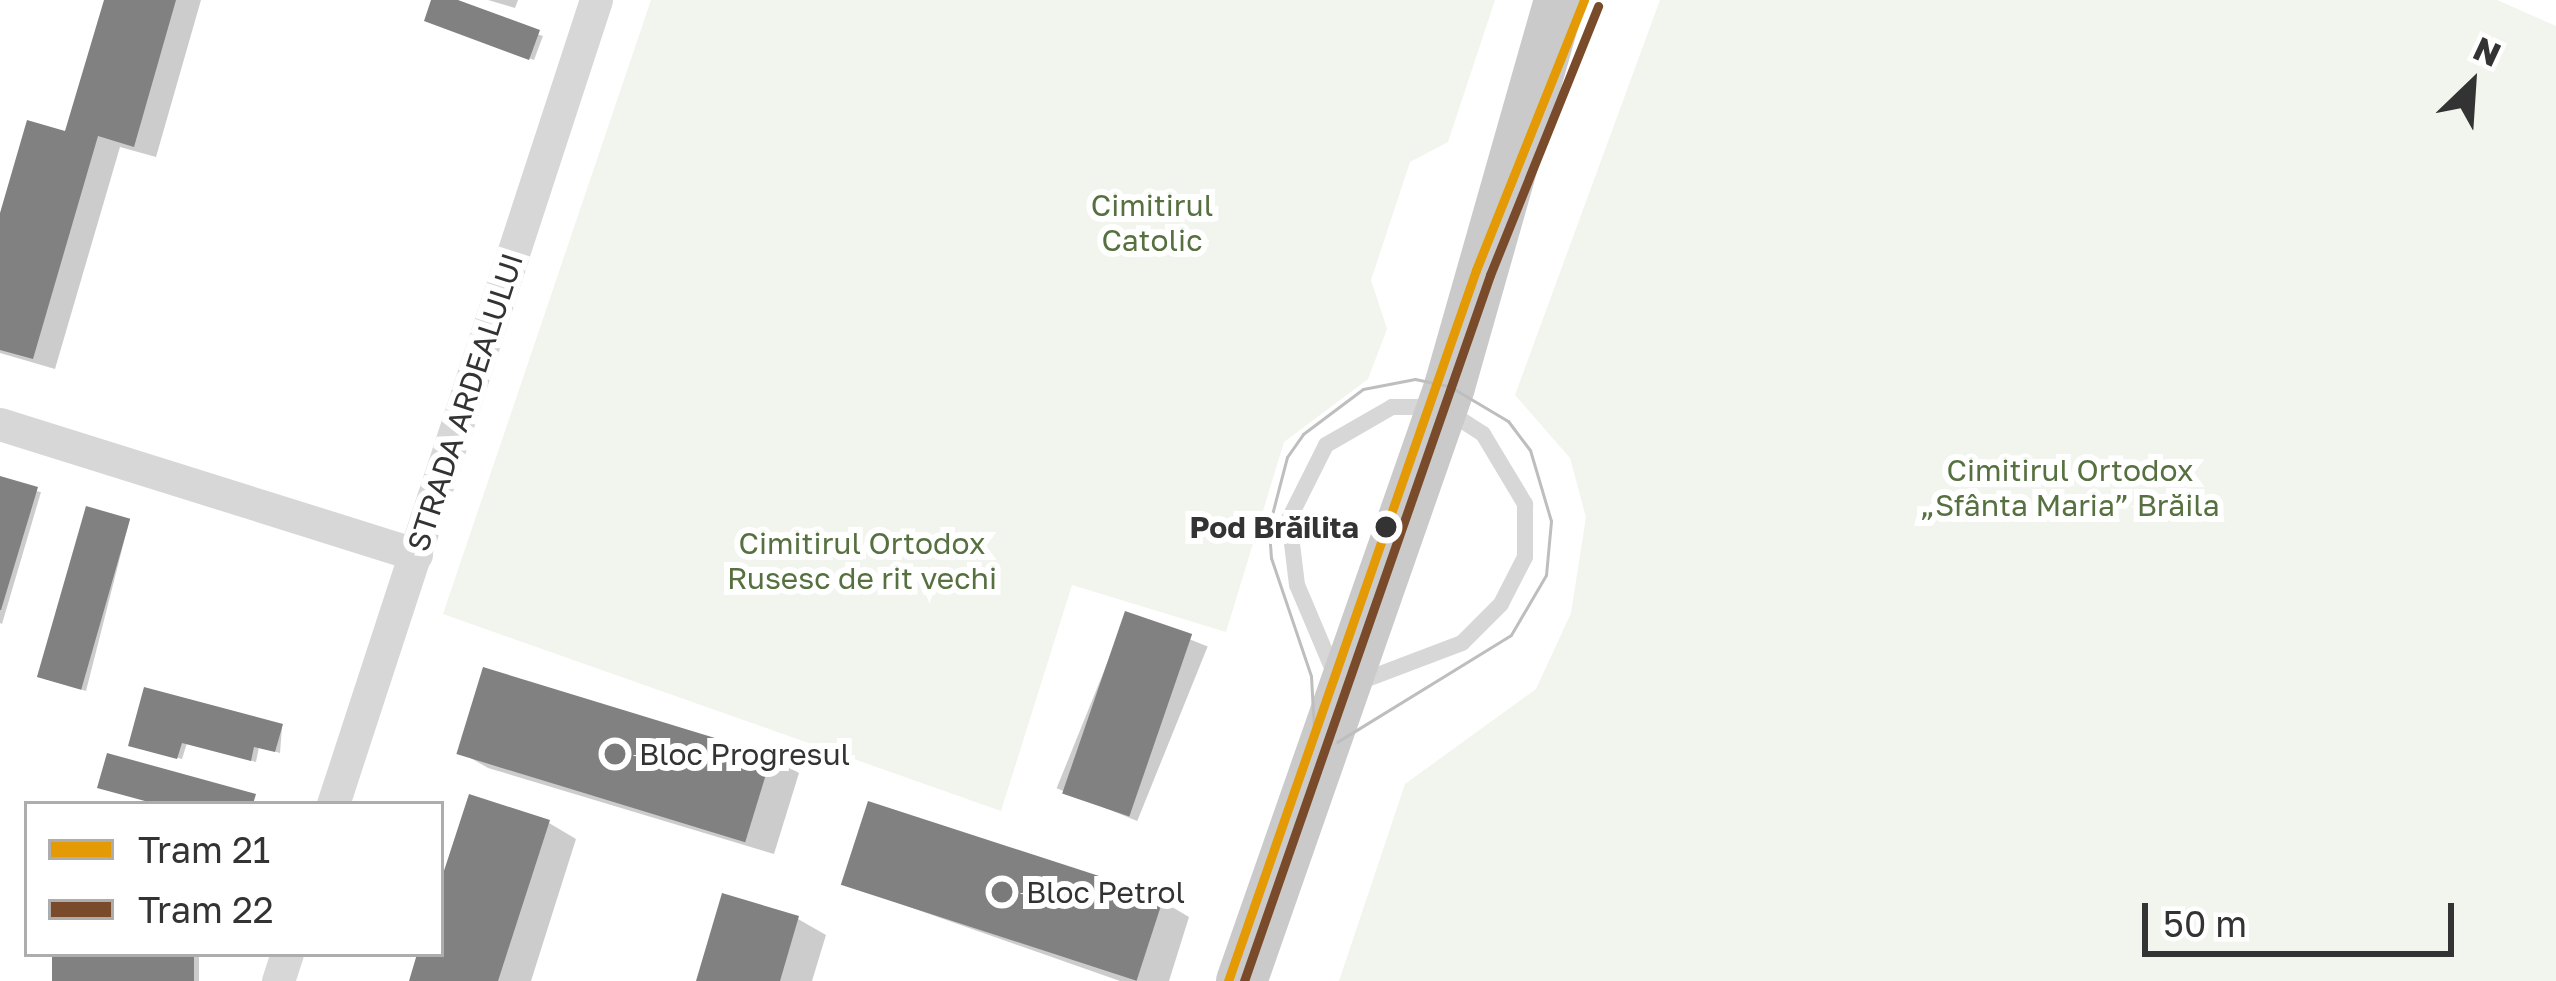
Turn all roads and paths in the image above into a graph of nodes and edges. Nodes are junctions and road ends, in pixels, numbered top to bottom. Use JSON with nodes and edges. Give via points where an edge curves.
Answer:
{"nodes":[{"id":1,"x":596,"y":0,"type":"edge"},
{"id":2,"x":1558,"y":0,"type":"edge"},
{"id":3,"x":1441,"y":407,"type":"junction"},
{"id":4,"x":0,"y":424,"type":"edge"},
{"id":5,"x":416,"y":554,"type":"junction"},
{"id":6,"x":1341,"y":688,"type":"junction"},
{"id":7,"x":334,"y":801,"type":"edge"},
{"id":8,"x":1241,"y":981,"type":"edge"}],
"edges":[{"from":1,"to":5,"type":"street","name":"STRADA ARDEALULUI"},
{"from":2,"to":3,"type":"main road","via":[[1498,232]]},
{"from":3,"to":6,"type":"main road"},
{"from":3,"to":6,"type":"lane","via":[[1392,407],[1352,425],[1326,445],[1299,487],[1289,552]]},
{"from":3,"to":6,"type":"lane","via":[[1483,434],[1512,472],[1525,504],[1525,557],[1501,604],[1462,643]]},
{"from":4,"to":5,"type":"street"},
{"from":5,"to":7,"type":"street","name":"STRADA ARDEALULUI"},
{"from":6,"to":8,"type":"main road"}]}
